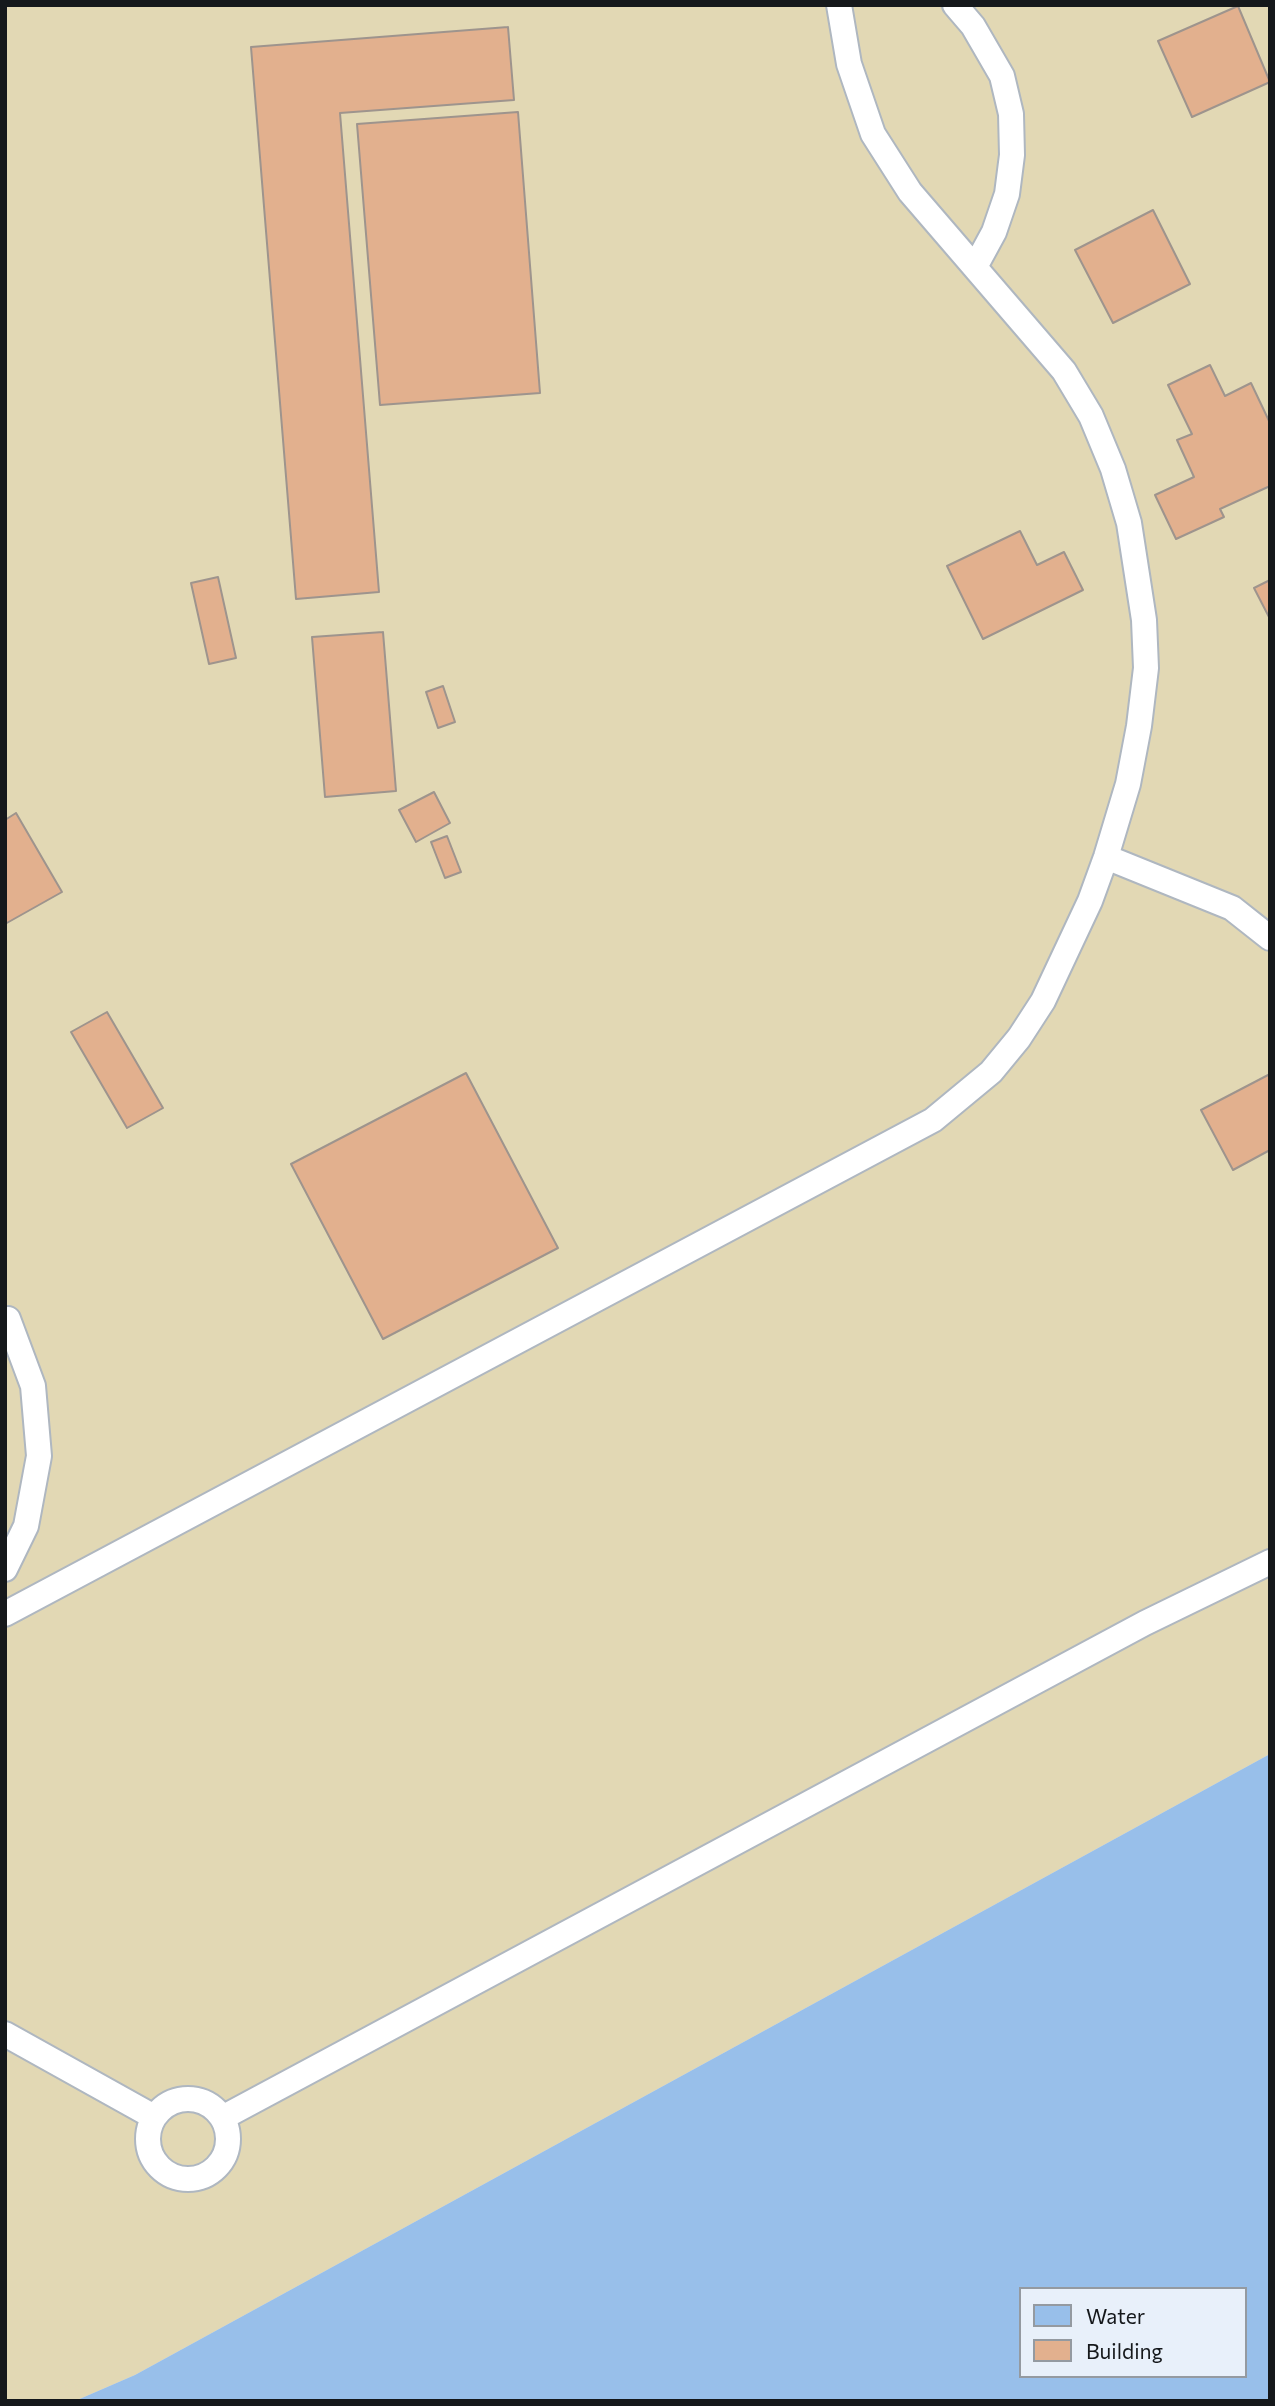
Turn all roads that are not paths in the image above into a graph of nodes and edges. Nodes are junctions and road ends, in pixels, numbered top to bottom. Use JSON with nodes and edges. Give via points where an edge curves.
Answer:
{"nodes":[{"id":1,"x":839,"y":5,"type":"edge"},
{"id":2,"x":955,"y":5,"type":"edge"},
{"id":3,"x":975,"y":267,"type":"junction"},
{"id":4,"x":1106,"y":857,"type":"junction"},
{"id":5,"x":1270,"y":938,"type":"edge"},
{"id":6,"x":8,"y":1319,"type":"dead end"},
{"id":7,"x":1270,"y":1562,"type":"edge"},
{"id":8,"x":5,"y":1569,"type":"edge"},
{"id":9,"x":5,"y":1614,"type":"edge"},
{"id":10,"x":5,"y":2034,"type":"edge"},
{"id":11,"x":154,"y":2117,"type":"junction"},
{"id":12,"x":222,"y":2118,"type":"junction"}],
"edges":[{"from":1,"to":3,"type":"lane","via":[[849,64],[873,134],[910,192]]},
{"from":2,"to":3,"type":"lane","via":[[1002,76],[1011,114],[1007,194]]},
{"from":3,"to":4,"type":"lane","via":[[1064,372],[1084,405],[1129,523],[1143,607],[1146,668],[1128,784]]},
{"from":4,"to":5,"type":"lane","via":[[1232,908]]},
{"from":4,"to":9,"type":"lane","via":[[1043,1001],[1019,1038],[991,1072],[933,1119]]},
{"from":6,"to":8,"type":"lane","via":[[33,1386],[39,1456],[26,1526]]},
{"from":7,"to":12,"type":"lane","via":[[1145,1623]]},
{"from":10,"to":11,"type":"lane"},
{"from":11,"to":12,"type":"lane","via":[[175,2101],[188,2099],[213,2108]]},
{"from":11,"to":12,"type":"lane","via":[[148,2144],[152,2158],[174,2176],[188,2179],[202,2176],[223,2159],[228,2145]]}]}
